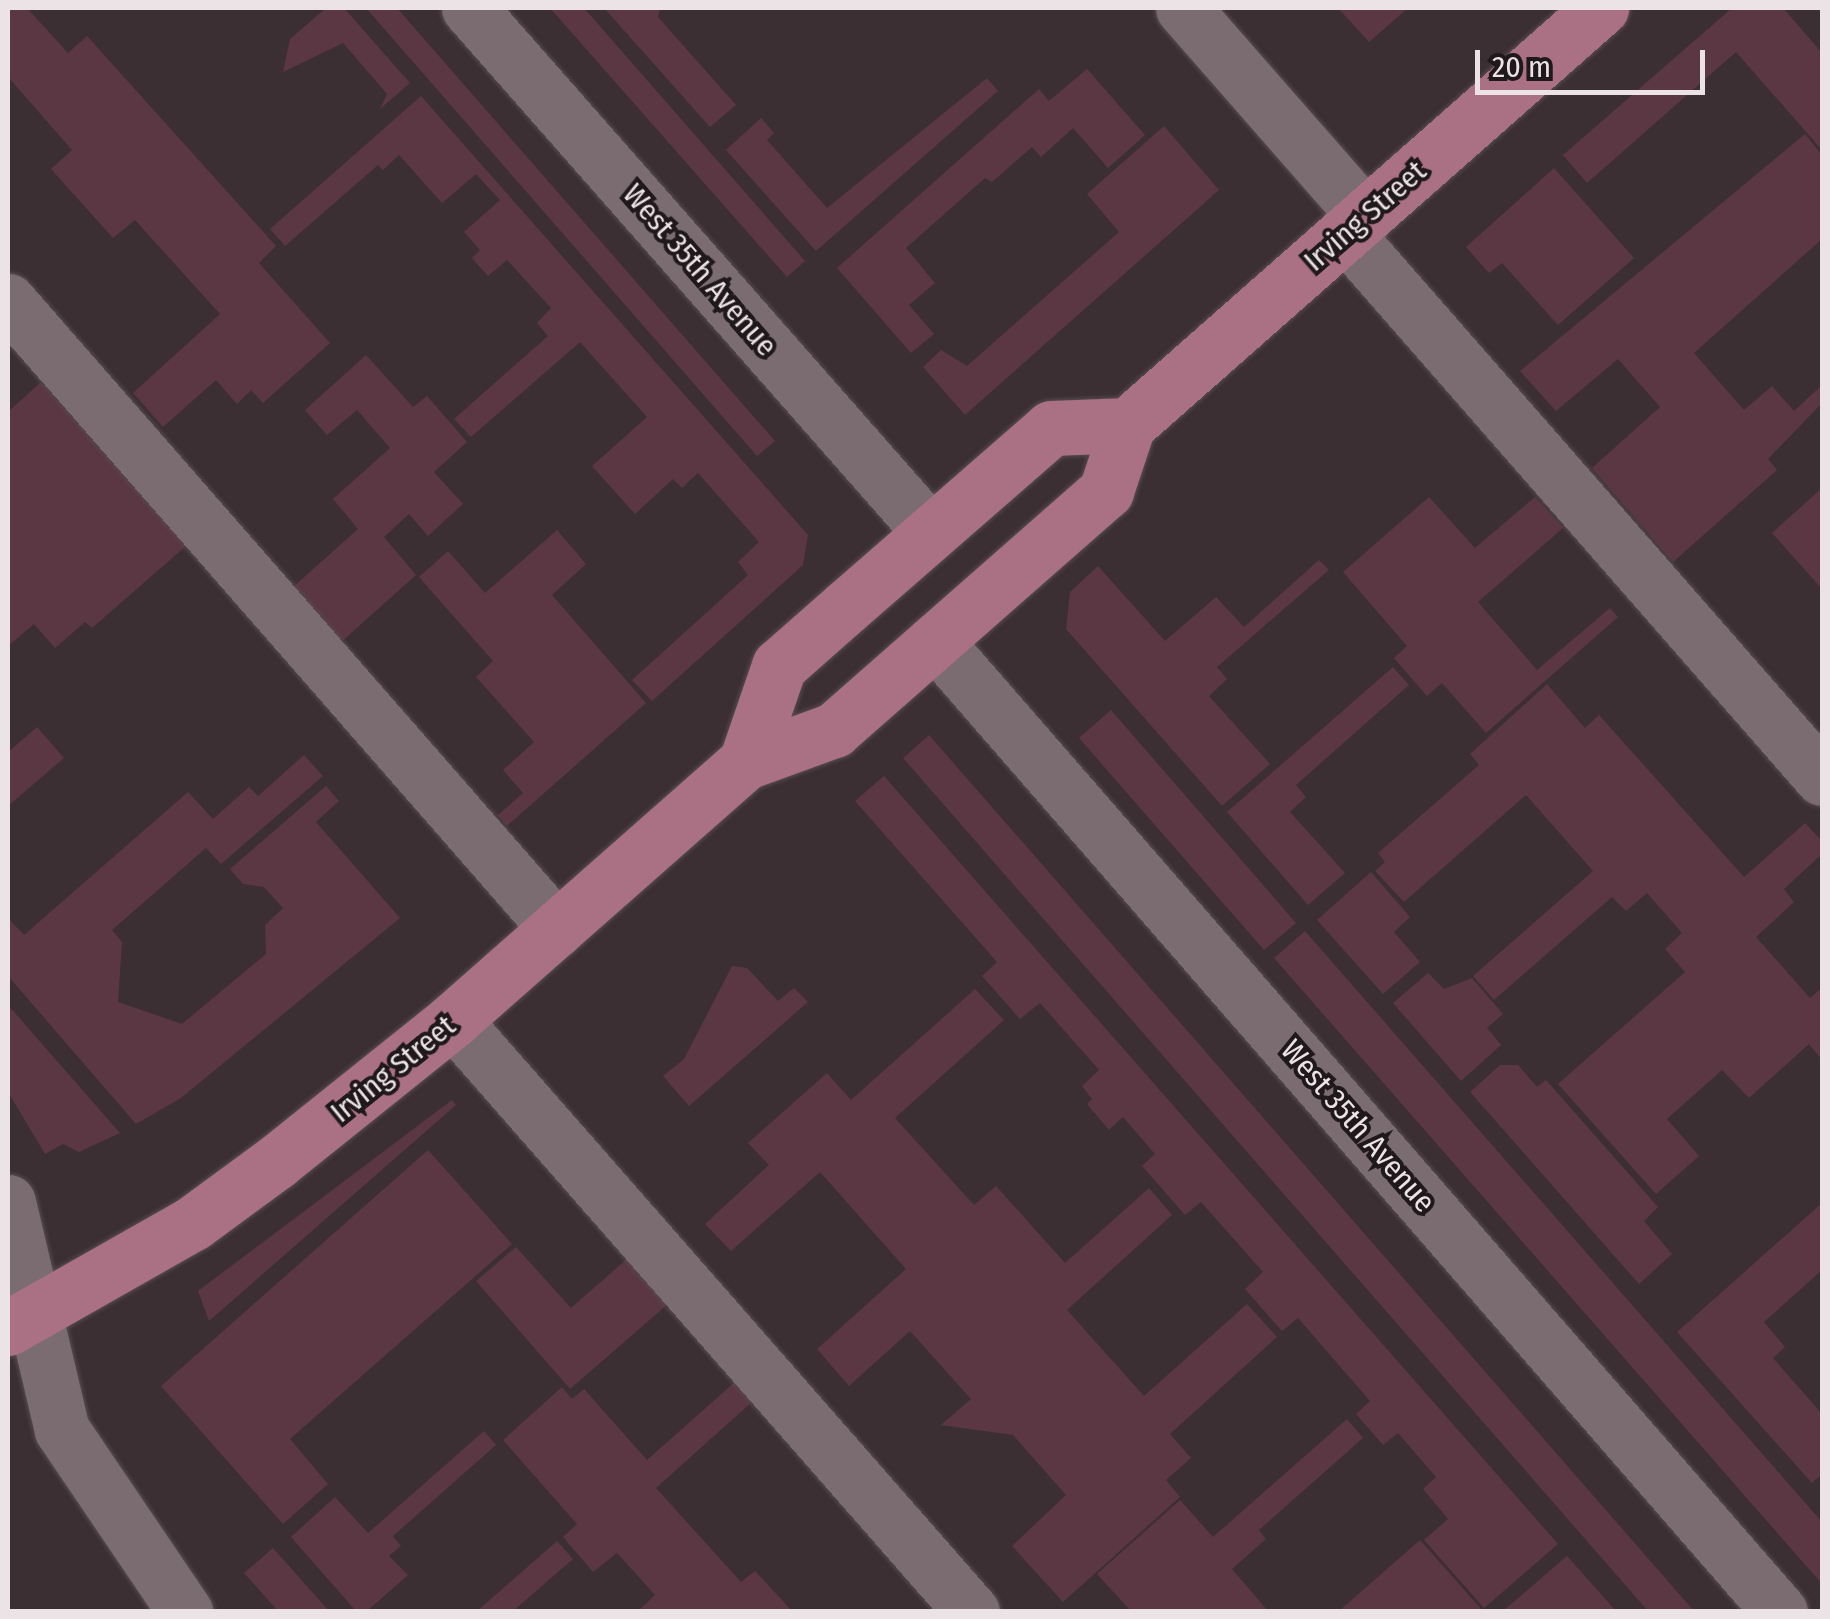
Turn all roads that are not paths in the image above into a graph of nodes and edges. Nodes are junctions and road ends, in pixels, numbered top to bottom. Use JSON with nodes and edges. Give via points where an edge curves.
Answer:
{"nodes":[{"id":1,"x":469,"y":8,"type":"edge"},
{"id":2,"x":1183,"y":8,"type":"edge"},
{"id":3,"x":1601,"y":8,"type":"edge"},
{"id":4,"x":1355,"y":225,"type":"junction"},
{"id":5,"x":8,"y":301,"type":"edge"},
{"id":6,"x":1128,"y":425,"type":"junction"},
{"id":7,"x":932,"y":533,"type":"junction"},
{"id":8,"x":935,"y":641,"type":"junction"},
{"id":9,"x":746,"y":762,"type":"junction"},
{"id":10,"x":1822,"y":778,"type":"edge"},
{"id":11,"x":557,"y":929,"type":"junction"},
{"id":12,"x":453,"y":1020,"type":"junction"},
{"id":13,"x":8,"y":1202,"type":"edge"},
{"id":14,"x":20,"y":1321,"type":"edge"},
{"id":15,"x":184,"y":1612,"type":"edge"},
{"id":16,"x":972,"y":1612,"type":"edge"},
{"id":17,"x":1780,"y":1612,"type":"edge"}],
"edges":[{"from":1,"to":7,"type":"street","name":"West 35th Avenue"},
{"from":2,"to":4,"type":"street"},
{"from":3,"to":4,"type":"main road","name":"Irving Street"},
{"from":4,"to":6,"type":"main road","name":"Irving Street"},
{"from":4,"to":10,"type":"street"},
{"from":5,"to":11,"type":"street"},
{"from":6,"to":7,"type":"main road","name":"Irving Street","via":[[1051,428]]},
{"from":6,"to":8,"type":"main road","name":"Irving Street","via":[[1106,491]]},
{"from":7,"to":9,"type":"main road","name":"Irving Street","via":[[779,666]]},
{"from":8,"to":9,"type":"main road","name":"Irving Street","via":[[834,730]]},
{"from":8,"to":17,"type":"street","name":"West 35th Avenue"},
{"from":9,"to":11,"type":"main road","name":"Irving Street"},
{"from":11,"to":12,"type":"main road","name":"Irving Street"},
{"from":12,"to":14,"type":"main road","name":"Irving Street","via":[[193,1223]]},
{"from":12,"to":16,"type":"street"},
{"from":13,"to":14,"type":"street"},
{"from":14,"to":15,"type":"street","via":[[62,1430]]}]}
